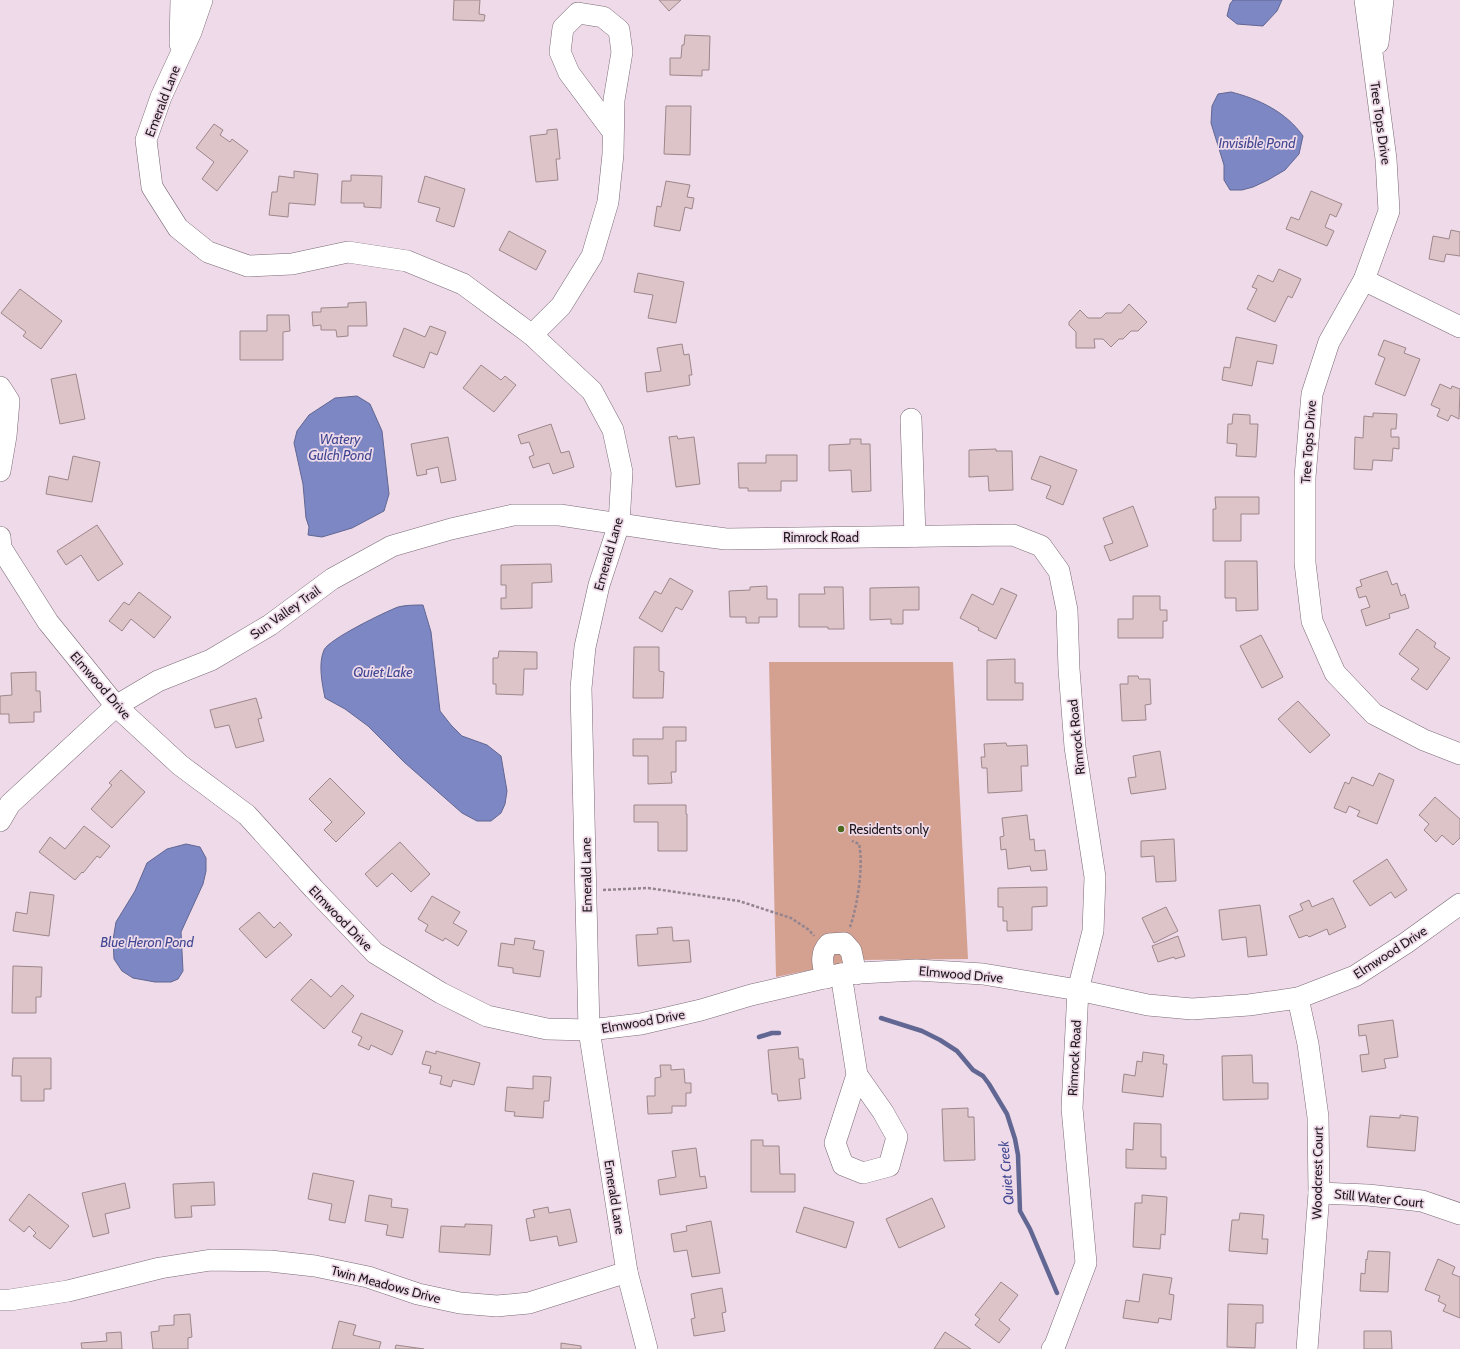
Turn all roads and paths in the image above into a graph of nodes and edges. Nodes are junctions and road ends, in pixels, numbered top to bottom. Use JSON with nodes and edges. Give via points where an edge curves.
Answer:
{"nodes":[{"id":1,"x":181,"y":0,"type":"edge"},
{"id":2,"x":202,"y":0,"type":"edge"},
{"id":3,"x":1365,"y":0,"type":"edge"},
{"id":4,"x":1383,"y":0,"type":"edge"},
{"id":5,"x":179,"y":57,"type":"junction"},
{"id":6,"x":1374,"y":72,"type":"junction"},
{"id":7,"x":613,"y":132,"type":"junction"},
{"id":8,"x":1364,"y":280,"type":"junction"},
{"id":9,"x":1460,"y":327,"type":"edge"},
{"id":10,"x":532,"y":335,"type":"junction"},
{"id":11,"x":0,"y":388,"type":"edge"},
{"id":12,"x":912,"y":419,"type":"dead end"},
{"id":13,"x":0,"y":471,"type":"edge"},
{"id":14,"x":619,"y":524,"type":"junction"},
{"id":15,"x":915,"y":536,"type":"junction"},
{"id":16,"x":0,"y":537,"type":"edge"},
{"id":17,"x":116,"y":706,"type":"junction"},
{"id":18,"x":1460,"y":754,"type":"edge"},
{"id":19,"x":0,"y":821,"type":"edge"},
{"id":20,"x":852,"y":841,"type":"dead end"},
{"id":21,"x":586,"y":891,"type":"junction"},
{"id":22,"x":1460,"y":904,"type":"edge"},
{"id":23,"x":838,"y":962,"type":"junction"},
{"id":24,"x":1078,"y":990,"type":"junction"},
{"id":25,"x":1298,"y":998,"type":"junction"},
{"id":26,"x":589,"y":1030,"type":"junction"},
{"id":27,"x":857,"y":1076,"type":"dead end"},
{"id":28,"x":1319,"y":1193,"type":"junction"},
{"id":29,"x":1460,"y":1214,"type":"edge"},
{"id":30,"x":627,"y":1272,"type":"junction"},
{"id":31,"x":0,"y":1300,"type":"edge"},
{"id":32,"x":647,"y":1349,"type":"edge"},
{"id":33,"x":1052,"y":1349,"type":"edge"},
{"id":34,"x":1307,"y":1349,"type":"edge"}],
"edges":[{"from":1,"to":5,"type":"street","name":"Emerald Lane"},
{"from":2,"to":5,"type":"street","name":"Emerald Lane"},
{"from":3,"to":6,"type":"street","name":"Tree Tops Drive"},
{"from":4,"to":6,"type":"street","name":"Tree Tops Drive"},
{"from":5,"to":10,"type":"street","name":"Emerald Lane","via":[[146,140],[152,187],[178,228],[208,252],[248,266],[292,264],[348,252],[407,261],[463,284]]},
{"from":6,"to":8,"type":"street","name":"Tree Tops Drive","via":[[1386,159],[1389,212]]},
{"from":7,"to":7,"type":"street","via":[[614,100],[622,52],[619,30],[603,17],[578,13],[563,28],[560,52],[569,73]]},
{"from":7,"to":10,"type":"street","via":[[608,202],[592,256],[561,306]]},
{"from":8,"to":9,"type":"street"},
{"from":8,"to":18,"type":"street","name":"Tree Tops Drive","via":[[1329,342],[1312,394],[1305,477],[1305,563],[1312,621],[1335,674],[1374,714],[1424,740]]},
{"from":10,"to":14,"type":"street","name":"Emerald Lane","via":[[592,391],[613,430],[622,472]]},
{"from":11,"to":13,"type":"street","via":[[9,401]]},
{"from":12,"to":15,"type":"street"},
{"from":14,"to":15,"type":"street","name":"Rimrock Road","via":[[726,539]]},
{"from":14,"to":17,"type":"street","name":"Sun Valley Trail","via":[[560,515],[513,515],[392,546],[332,579],[270,625],[211,660],[158,681]]},
{"from":14,"to":21,"type":"street","name":"Emerald Lane","via":[[599,585],[584,647],[581,688]]},
{"from":15,"to":24,"type":"street","name":"Rimrock Road","via":[[1013,535],[1041,546],[1059,571],[1067,610],[1075,747],[1095,877],[1093,931]]},
{"from":16,"to":17,"type":"street","name":"Elmwood Drive","via":[[1,548],[48,622]]},
{"from":17,"to":19,"type":"street","name":"Sun Valley Trail","via":[[10,804]]},
{"from":17,"to":26,"type":"street","name":"Elmwood Drive","via":[[180,765],[247,815],[374,953],[441,993],[487,1016],[547,1029]]},
{"from":20,"to":23,"type":"path","via":[[858,844],[861,853],[858,889],[854,915]]},
{"from":21,"to":23,"type":"path","via":[[648,888],[739,901],[791,918],[809,930]]},
{"from":21,"to":26,"type":"street","name":"Emerald Lane"},
{"from":22,"to":25,"type":"street","name":"Elmwood Drive","via":[[1355,976]]},
{"from":23,"to":24,"type":"street","name":"Elmwood Drive","via":[[983,974]]},
{"from":23,"to":26,"type":"street","name":"Elmwood Drive","via":[[751,995],[701,1010],[641,1024]]},
{"from":23,"to":27,"type":"street"},
{"from":24,"to":25,"type":"street","name":"Elmwood Drive","via":[[1148,1005],[1192,1009]]},
{"from":24,"to":33,"type":"street","name":"Rimrock Road","via":[[1072,1108],[1086,1263]]},
{"from":25,"to":28,"type":"street","name":"Woodcrest Court","via":[[1308,1044],[1318,1117]]},
{"from":26,"to":30,"type":"street","name":"Emerald Lane"},
{"from":28,"to":29,"type":"street","name":"Still Water Court","via":[[1422,1201]]},
{"from":28,"to":34,"type":"street","name":"Woodcrest Court"},
{"from":30,"to":31,"type":"street","name":"Twin Meadows Drive","via":[[529,1303],[498,1306],[460,1303],[418,1294],[368,1277],[315,1266],[270,1261],[211,1260],[160,1268],[68,1291]]},
{"from":30,"to":32,"type":"street","name":"Emerald Lane"}]}
